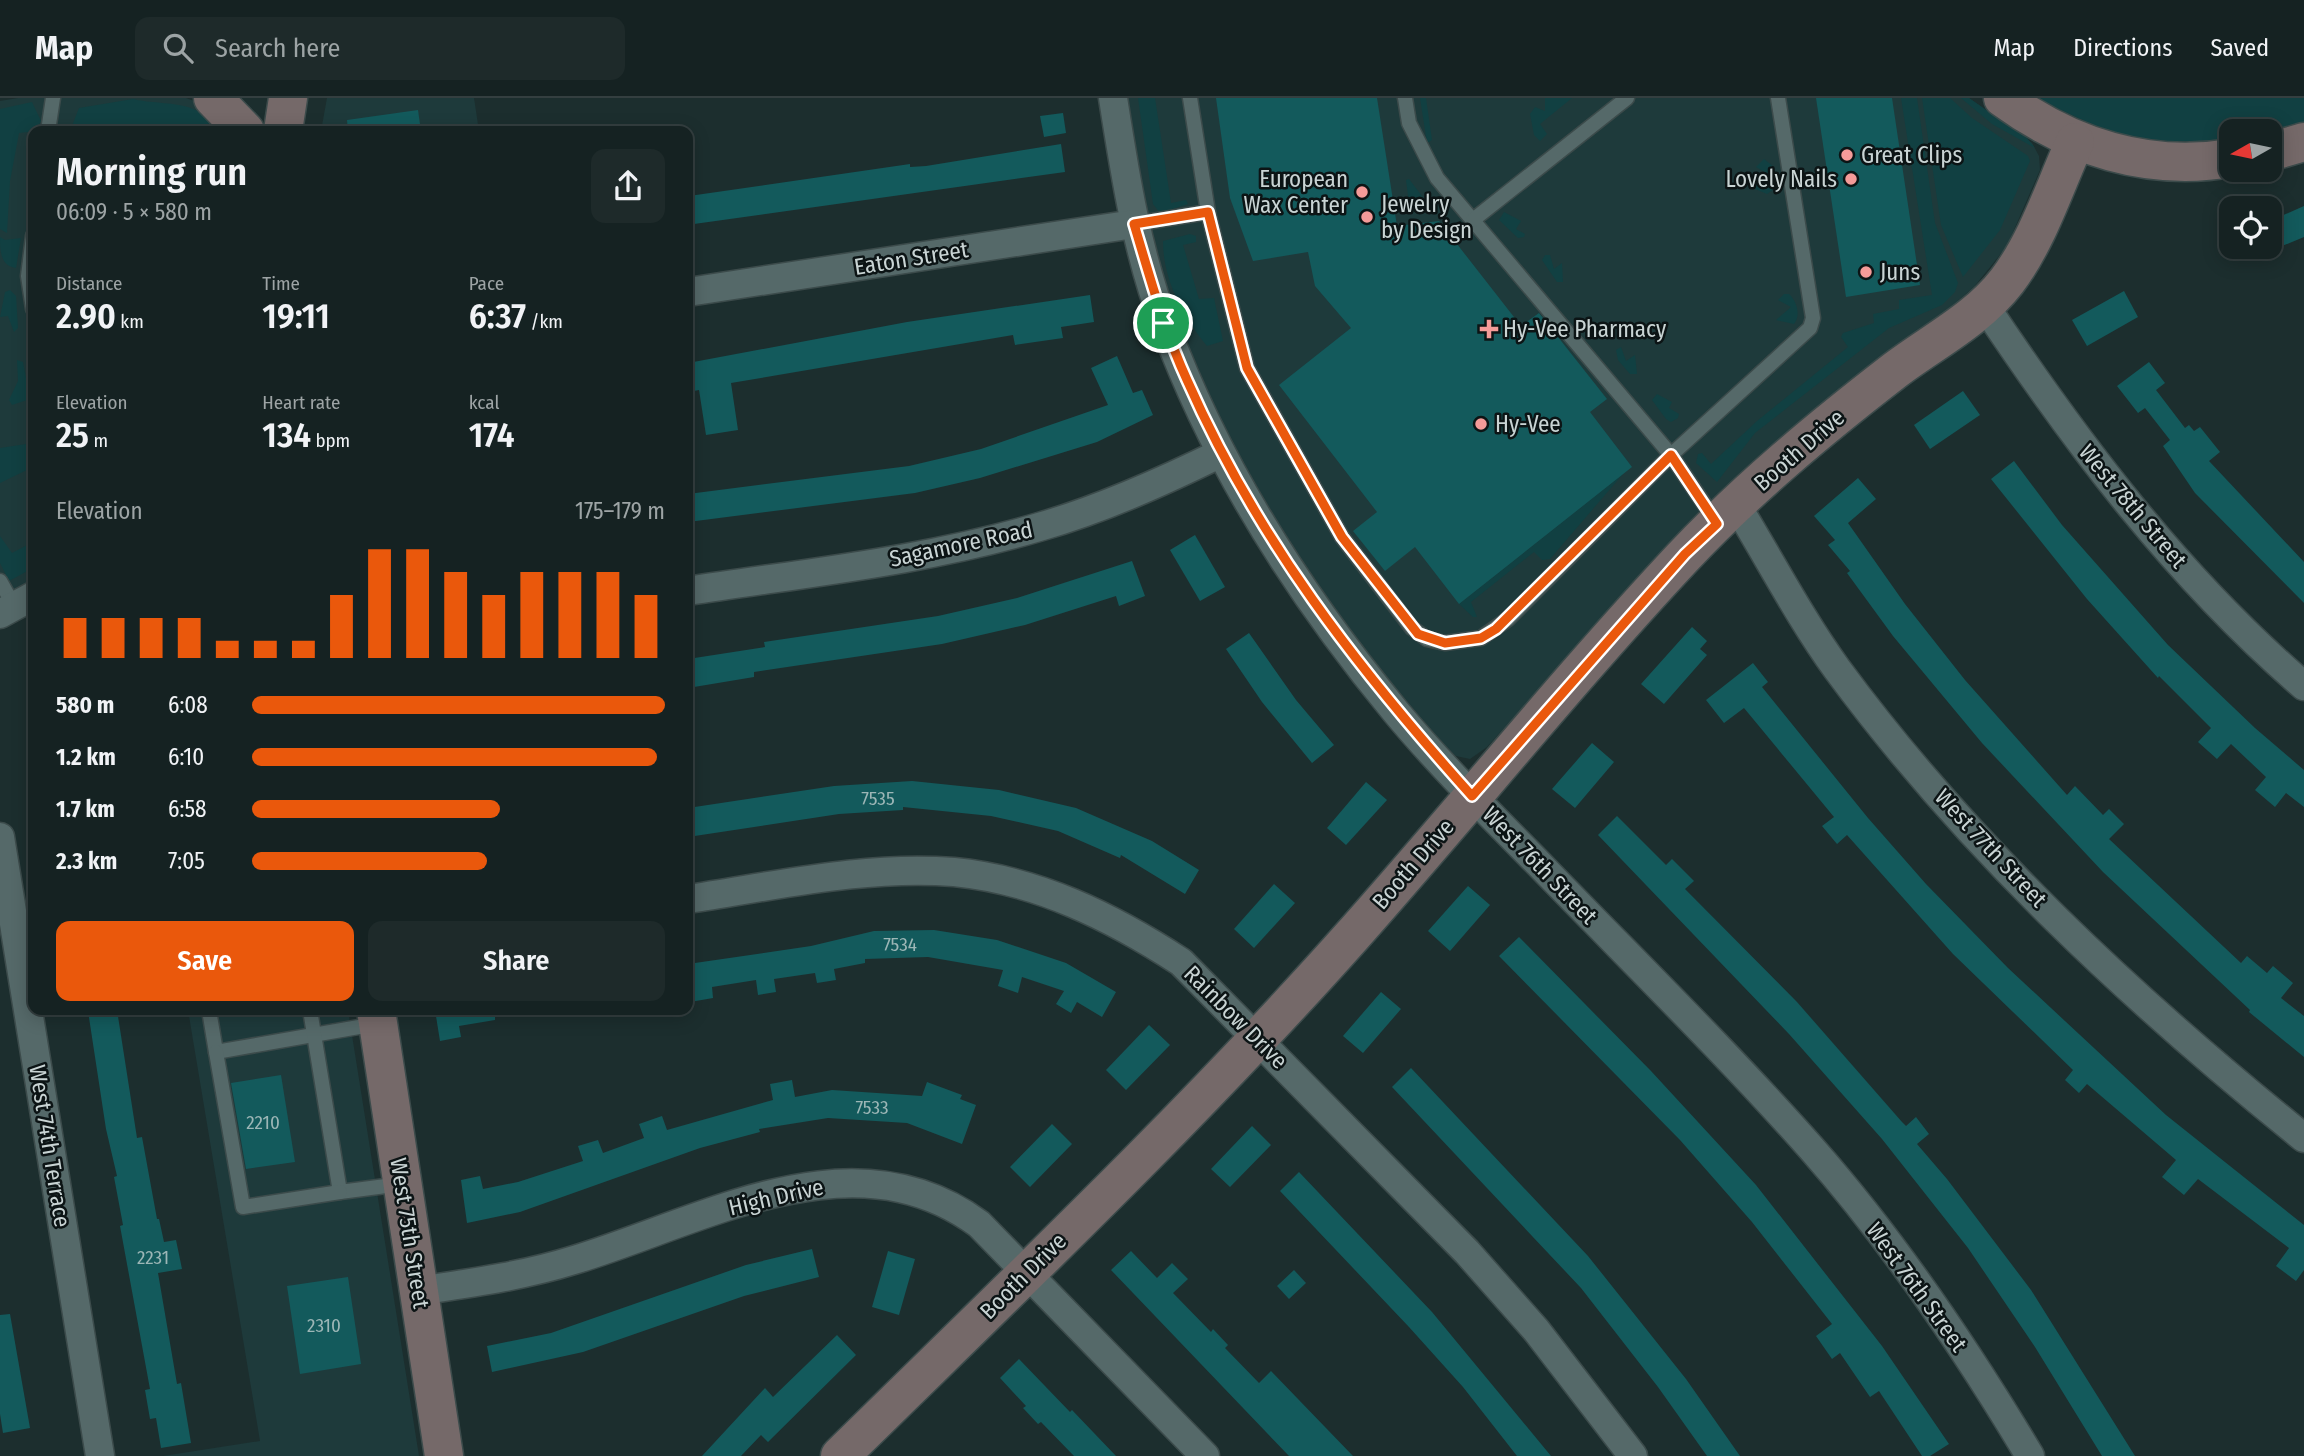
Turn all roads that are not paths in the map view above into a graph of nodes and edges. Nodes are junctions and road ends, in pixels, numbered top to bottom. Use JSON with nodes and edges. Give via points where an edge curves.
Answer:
{"nodes":[{"id":1,"x":53,"y":98,"type":"edge"},
{"id":2,"x":213,"y":98,"type":"edge"},
{"id":3,"x":288,"y":98,"type":"edge"},
{"id":4,"x":1113,"y":98,"type":"edge"},
{"id":5,"x":1190,"y":98,"type":"edge"},
{"id":6,"x":1405,"y":98,"type":"edge"},
{"id":7,"x":1627,"y":98,"type":"edge"},
{"id":8,"x":1778,"y":98,"type":"edge"},
{"id":9,"x":2003,"y":98,"type":"edge"},
{"id":10,"x":49,"y":126,"type":"edge"},
{"id":11,"x":241,"y":126,"type":"edge"},
{"id":12,"x":284,"y":126,"type":"edge"},
{"id":13,"x":2075,"y":142,"type":"junction"},
{"id":14,"x":2304,"y":142,"type":"edge"},
{"id":15,"x":2282,"y":148,"type":"edge"},
{"id":16,"x":2219,"y":160,"type":"edge"},
{"id":17,"x":1208,"y":212,"type":"junction"},
{"id":18,"x":1473,"y":220,"type":"junction"},
{"id":19,"x":1134,"y":224,"type":"junction"},
{"id":20,"x":693,"y":291,"type":"edge"},
{"id":21,"x":1985,"y":306,"type":"junction"},
{"id":22,"x":1221,"y":453,"type":"junction"},
{"id":23,"x":1671,"y":455,"type":"junction"},
{"id":24,"x":1727,"y":515,"type":"junction"},
{"id":25,"x":0,"y":581,"type":"edge"},
{"id":26,"x":693,"y":590,"type":"edge"},
{"id":27,"x":16,"y":605,"type":"edge"},
{"id":28,"x":2304,"y":686,"type":"edge"},
{"id":29,"x":1472,"y":796,"type":"junction"},
{"id":30,"x":0,"y":837,"type":"edge"},
{"id":31,"x":693,"y":899,"type":"edge"},
{"id":32,"x":28,"y":1010,"type":"edge"},
{"id":33,"x":29,"y":1015,"type":"edge"},
{"id":34,"x":210,"y":1015,"type":"edge"},
{"id":35,"x":311,"y":1015,"type":"edge"},
{"id":36,"x":377,"y":1017,"type":"edge"},
{"id":37,"x":314,"y":1034,"type":"junction"},
{"id":38,"x":1259,"y":1037,"type":"junction"},
{"id":39,"x":216,"y":1052,"type":"junction"},
{"id":40,"x":2304,"y":1138,"type":"edge"},
{"id":41,"x":402,"y":1183,"type":"junction"},
{"id":42,"x":340,"y":1192,"type":"junction"},
{"id":43,"x":1028,"y":1271,"type":"junction"},
{"id":44,"x":418,"y":1291,"type":"junction"},
{"id":45,"x":100,"y":1456,"type":"edge"},
{"id":46,"x":444,"y":1456,"type":"edge"},
{"id":47,"x":840,"y":1456,"type":"edge"},
{"id":48,"x":1205,"y":1456,"type":"edge"},
{"id":49,"x":1633,"y":1456,"type":"edge"},
{"id":50,"x":2030,"y":1456,"type":"edge"}],
"edges":[{"from":1,"to":10,"type":"lane"},
{"from":2,"to":11,"type":"street"},
{"from":3,"to":12,"type":"street"},
{"from":4,"to":19,"type":"street","name":"West 76th Street"},
{"from":5,"to":17,"type":"lane"},
{"from":6,"to":18,"type":"lane","via":[[1409,123],[1437,178]]},
{"from":7,"to":18,"type":"lane"},
{"from":8,"to":23,"type":"lane","via":[[1813,318],[1806,334]]},
{"from":9,"to":13,"type":"street"},
{"from":13,"to":16,"type":"street","via":[[2139,158]]},
{"from":13,"to":21,"type":"street","name":"Booth Drive","via":[[2028,251]]},
{"from":14,"to":15,"type":"street"},
{"from":17,"to":19,"type":"lane"},
{"from":17,"to":23,"type":"lane","via":[[1254,384],[1342,537],[1412,628],[1427,639],[1445,643],[1471,640],[1496,629]]},
{"from":18,"to":23,"type":"lane"},
{"from":19,"to":20,"type":"street","name":"Eaton Street"},
{"from":19,"to":22,"type":"street","name":"West 76th Street","via":[[1163,323]]},
{"from":21,"to":24,"type":"street","name":"Booth Drive","via":[[1829,422]]},
{"from":21,"to":28,"type":"street","name":"West 78th Street","via":[[2067,425],[2131,506],[2228,613]]},
{"from":22,"to":26,"type":"street","name":"Sagamore Road","via":[[1125,498],[1039,527],[949,550]]},
{"from":22,"to":29,"type":"street","name":"West 76th Street","via":[[1311,599],[1354,659]]},
{"from":23,"to":24,"type":"lane"},
{"from":24,"to":29,"type":"street","name":"Booth Drive","via":[[1685,554]]},
{"from":24,"to":40,"type":"street","name":"West 77th Street","via":[[1836,667],[2001,863],[2138,997]]},
{"from":25,"to":27,"type":"lane"},
{"from":29,"to":38,"type":"street","name":"Booth Drive"},
{"from":29,"to":50,"type":"street","name":"West 76th Street","via":[[1815,1152],[1916,1280]]},
{"from":30,"to":32,"type":"street","name":"West 74th Terrace"},
{"from":31,"to":38,"type":"street","name":"Rainbow Drive","via":[[864,873],[953,872],[1005,881],[1065,899],[1127,927],[1181,962]]},
{"from":33,"to":45,"type":"street","name":"West 74th Terrace"},
{"from":34,"to":39,"type":"lane"},
{"from":35,"to":37,"type":"lane"},
{"from":36,"to":37,"type":"lane"},
{"from":36,"to":41,"type":"street","name":"West 75th Street"},
{"from":37,"to":39,"type":"lane"},
{"from":37,"to":42,"type":"lane"},
{"from":38,"to":43,"type":"street","name":"Booth Drive"},
{"from":38,"to":49,"type":"street","name":"Rainbow Drive","via":[[1468,1252],[1536,1330]]},
{"from":39,"to":42,"type":"lane","via":[[243,1207]]},
{"from":41,"to":42,"type":"lane"},
{"from":41,"to":44,"type":"street","name":"West 75th Street"},
{"from":43,"to":44,"type":"street","name":"High Drive","via":[[979,1224],[938,1198],[888,1183],[857,1182],[794,1188],[516,1277]]},
{"from":43,"to":47,"type":"street","name":"Booth Drive"},
{"from":43,"to":48,"type":"street","name":"High Drive"},
{"from":44,"to":46,"type":"street","name":"West 75th Street"}]}
